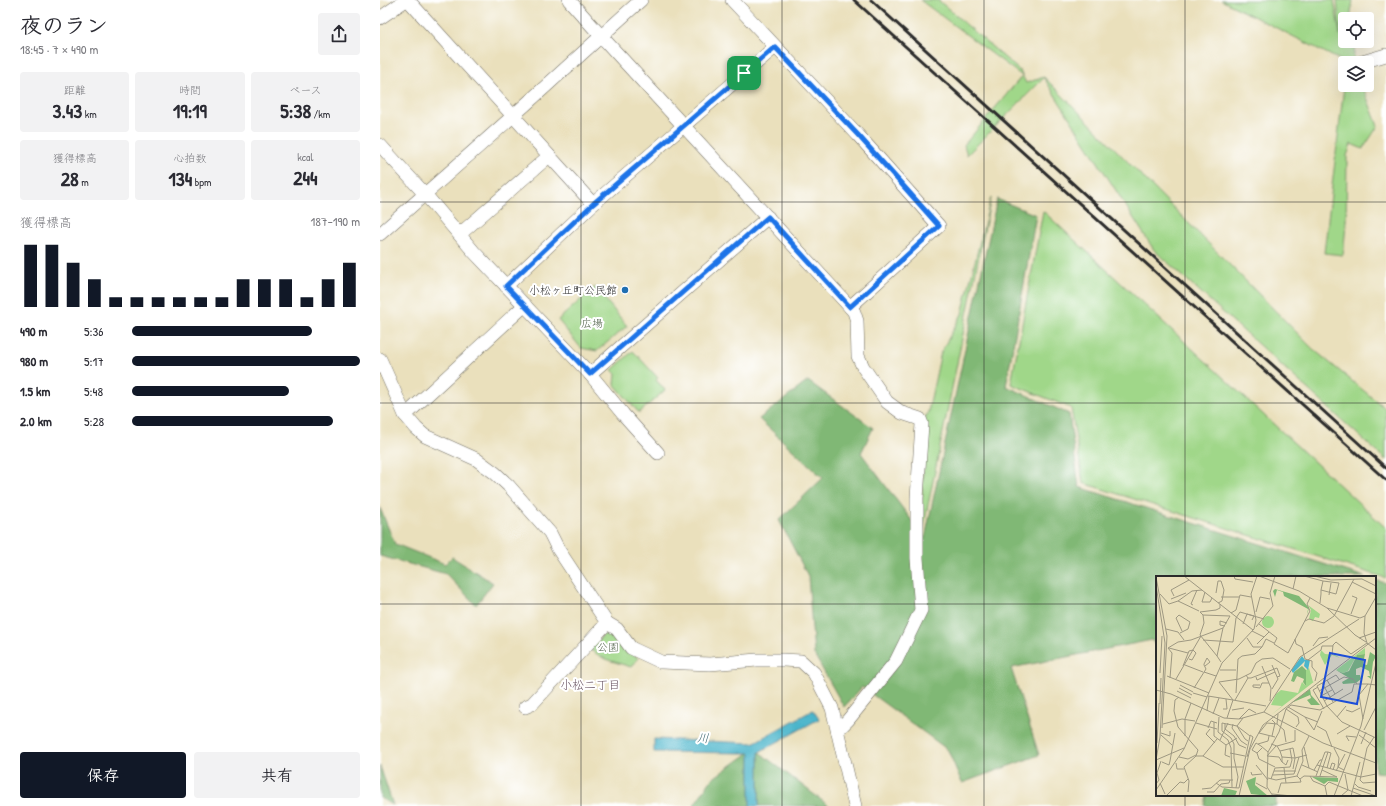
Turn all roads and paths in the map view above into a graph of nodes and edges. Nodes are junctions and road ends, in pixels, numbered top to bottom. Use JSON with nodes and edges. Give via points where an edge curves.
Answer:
{"nodes":[{"id":1,"x":407,"y":0,"type":"edge"},
{"id":2,"x":570,"y":0,"type":"edge"},
{"id":3,"x":640,"y":0,"type":"edge"},
{"id":4,"x":732,"y":0,"type":"edge"},
{"id":5,"x":380,"y":18,"type":"edge"},
{"id":6,"x":601,"y":36,"type":"junction"},
{"id":7,"x":775,"y":47,"type":"junction"},
{"id":8,"x":1386,"y":55,"type":"edge"},
{"id":9,"x":1374,"y":59,"type":"edge"},
{"id":10,"x":514,"y":116,"type":"junction"},
{"id":11,"x":684,"y":125,"type":"junction"},
{"id":12,"x":380,"y":145,"type":"edge"},
{"id":13,"x":549,"y":156,"type":"junction"},
{"id":14,"x":424,"y":193,"type":"junction"},
{"id":15,"x":593,"y":204,"type":"junction"},
{"id":16,"x":768,"y":217,"type":"junction"},
{"id":17,"x":380,"y":234,"type":"edge"},
{"id":18,"x":460,"y":234,"type":"junction"},
{"id":19,"x":506,"y":286,"type":"junction"},
{"id":20,"x":525,"y":305,"type":"junction"},
{"id":21,"x":850,"y":307,"type":"junction"},
{"id":22,"x":380,"y":359,"type":"edge"},
{"id":23,"x":590,"y":374,"type":"junction"},
{"id":24,"x":405,"y":415,"type":"junction"},
{"id":25,"x":658,"y":453,"type":"dead end"},
{"id":26,"x":607,"y":622,"type":"junction"},
{"id":27,"x":525,"y":707,"type":"dead end"},
{"id":28,"x":838,"y":730,"type":"junction"},
{"id":29,"x":855,"y":806,"type":"edge"}],
"edges":[{"from":1,"to":5,"type":"street"},
{"from":1,"to":10,"type":"street"},
{"from":2,"to":6,"type":"street"},
{"from":3,"to":6,"type":"street"},
{"from":4,"to":7,"type":"street"},
{"from":6,"to":10,"type":"street"},
{"from":6,"to":11,"type":"street"},
{"from":7,"to":11,"type":"street"},
{"from":7,"to":21,"type":"street","via":[[939,226]]},
{"from":8,"to":9,"type":"street"},
{"from":10,"to":13,"type":"street"},
{"from":10,"to":14,"type":"street"},
{"from":11,"to":15,"type":"street"},
{"from":11,"to":16,"type":"street"},
{"from":12,"to":14,"type":"street"},
{"from":13,"to":15,"type":"street"},
{"from":13,"to":18,"type":"street"},
{"from":14,"to":17,"type":"street"},
{"from":14,"to":18,"type":"street"},
{"from":15,"to":19,"type":"street"},
{"from":16,"to":21,"type":"street"},
{"from":16,"to":23,"type":"street"},
{"from":18,"to":19,"type":"street"},
{"from":19,"to":20,"type":"street"},
{"from":20,"to":23,"type":"street"},
{"from":20,"to":24,"type":"street"},
{"from":21,"to":28,"type":"street","via":[[856,321],[858,356],[863,368],[887,402],[902,413],[920,420],[922,424],[917,498],[917,558],[921,610],[896,661]]},
{"from":22,"to":24,"type":"street"},
{"from":23,"to":25,"type":"street"},
{"from":24,"to":26,"type":"street","via":[[425,436],[476,459],[509,486],[550,533]]},
{"from":26,"to":27,"type":"street","via":[[532,704]]},
{"from":26,"to":28,"type":"street","via":[[631,648],[661,662],[710,664],[764,660],[801,661],[814,673],[823,689]]},
{"from":28,"to":29,"type":"street"}]}
